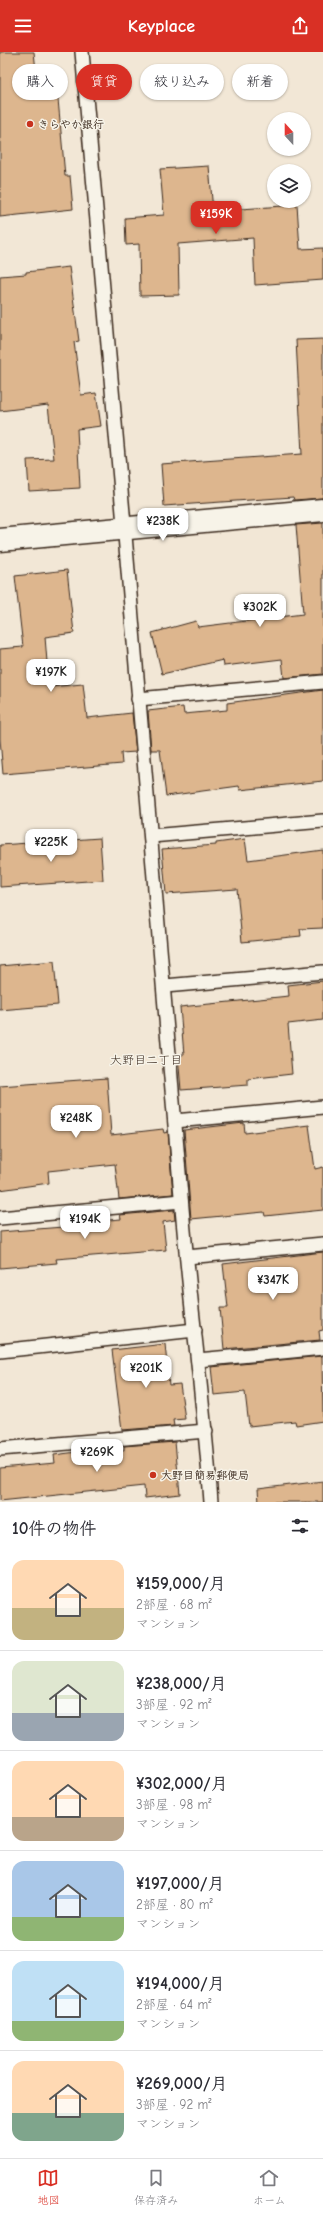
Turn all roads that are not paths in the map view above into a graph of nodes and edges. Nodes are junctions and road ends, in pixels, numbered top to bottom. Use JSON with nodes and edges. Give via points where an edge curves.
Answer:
{"nodes":[{"id":1,"x":82,"y":52,"type":"edge"},
{"id":2,"x":323,"y":510,"type":"edge"},
{"id":3,"x":126,"y":528,"type":"junction"},
{"id":4,"x":0,"y":540,"type":"edge"},
{"id":5,"x":323,"y":682,"type":"edge"},
{"id":6,"x":138,"y":699,"type":"junction"},
{"id":7,"x":323,"y":820,"type":"edge"},
{"id":8,"x":151,"y":836,"type":"junction"},
{"id":9,"x":323,"y":972,"type":"edge"},
{"id":10,"x":165,"y":986,"type":"junction"},
{"id":11,"x":323,"y":1107,"type":"edge"},
{"id":12,"x":175,"y":1121,"type":"junction"},
{"id":13,"x":181,"y":1201,"type":"junction"},
{"id":14,"x":0,"y":1218,"type":"edge"},
{"id":15,"x":323,"y":1244,"type":"edge"},
{"id":16,"x":187,"y":1257,"type":"junction"},
{"id":17,"x":195,"y":1330,"type":"junction"},
{"id":18,"x":323,"y":1348,"type":"edge"},
{"id":19,"x":0,"y":1351,"type":"edge"},
{"id":20,"x":198,"y":1360,"type":"junction"},
{"id":21,"x":206,"y":1431,"type":"junction"},
{"id":22,"x":0,"y":1449,"type":"edge"},
{"id":23,"x":211,"y":1502,"type":"edge"}],
"edges":[{"from":1,"to":3,"type":"lane"},
{"from":2,"to":3,"type":"street"},
{"from":3,"to":4,"type":"street"},
{"from":3,"to":6,"type":"lane"},
{"from":5,"to":6,"type":"lane"},
{"from":6,"to":8,"type":"lane"},
{"from":7,"to":8,"type":"lane"},
{"from":8,"to":10,"type":"lane"},
{"from":9,"to":10,"type":"lane"},
{"from":10,"to":12,"type":"lane"},
{"from":11,"to":12,"type":"lane"},
{"from":12,"to":13,"type":"lane"},
{"from":13,"to":14,"type":"lane"},
{"from":13,"to":16,"type":"lane"},
{"from":15,"to":16,"type":"lane"},
{"from":16,"to":17,"type":"lane"},
{"from":17,"to":19,"type":"lane"},
{"from":17,"to":20,"type":"lane"},
{"from":18,"to":20,"type":"lane"},
{"from":20,"to":21,"type":"lane"},
{"from":21,"to":22,"type":"lane"},
{"from":21,"to":23,"type":"lane"}]}
